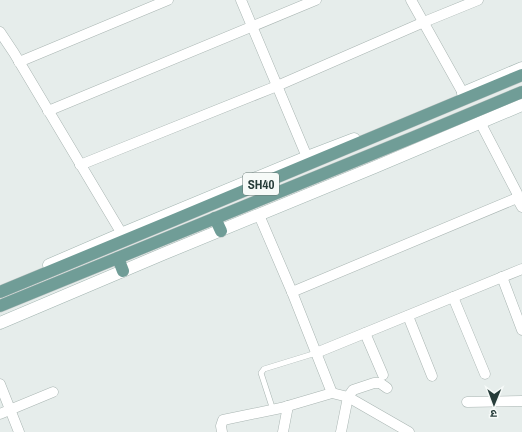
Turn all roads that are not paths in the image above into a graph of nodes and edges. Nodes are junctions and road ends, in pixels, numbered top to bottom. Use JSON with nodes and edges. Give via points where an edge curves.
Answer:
{"nodes":[{"id":1,"x":168,"y":0,"type":"edge"},
{"id":2,"x":241,"y":0,"type":"edge"},
{"id":3,"x":316,"y":0,"type":"edge"},
{"id":4,"x":412,"y":0,"type":"edge"},
{"id":5,"x":478,"y":0,"type":"edge"},
{"id":6,"x":424,"y":22,"type":"junction"},
{"id":7,"x":252,"y":26,"type":"junction"},
{"id":8,"x":0,"y":32,"type":"edge"},
{"id":9,"x":19,"y":62,"type":"junction"},
{"id":10,"x":522,"y":68,"type":"edge"},
{"id":11,"x":522,"y":74,"type":"edge"},
{"id":12,"x":277,"y":86,"type":"junction"},
{"id":13,"x":522,"y":92,"type":"edge"},
{"id":14,"x":463,"y":93,"type":"junction"},
{"id":15,"x":522,"y":105,"type":"edge"},
{"id":16,"x":48,"y":111,"type":"junction"},
{"id":17,"x":480,"y":122,"type":"junction"},
{"id":18,"x":307,"y":157,"type":"junction"},
{"id":19,"x":80,"y":165,"type":"junction"},
{"id":20,"x":520,"y":202,"type":"edge"},
{"id":21,"x":259,"y":215,"type":"junction"},
{"id":22,"x":215,"y":218,"type":"junction"},
{"id":23,"x":221,"y":231,"type":"junction"},
{"id":24,"x":123,"y":237,"type":"junction"},
{"id":25,"x":118,"y":258,"type":"junction"},
{"id":26,"x":522,"y":269,"type":"edge"},
{"id":27,"x":124,"y":271,"type":"junction"},
{"id":28,"x":502,"y":277,"type":"junction"},
{"id":29,"x":0,"y":286,"type":"edge"},
{"id":30,"x":0,"y":292,"type":"edge"},
{"id":31,"x":292,"y":292,"type":"junction"},
{"id":32,"x":453,"y":297,"type":"junction"},
{"id":33,"x":0,"y":306,"type":"edge"},
{"id":34,"x":408,"y":316,"type":"junction"},
{"id":35,"x":0,"y":323,"type":"edge"},
{"id":36,"x":522,"y":330,"type":"edge"},
{"id":37,"x":365,"y":333,"type":"junction"},
{"id":38,"x":316,"y":354,"type":"junction"},
{"id":39,"x":485,"y":374,"type":"dead end"},
{"id":40,"x":383,"y":375,"type":"dead end"},
{"id":41,"x":432,"y":376,"type":"dead end"},
{"id":42,"x":0,"y":384,"type":"edge"},
{"id":43,"x":387,"y":388,"type":"dead end"},
{"id":44,"x":53,"y":392,"type":"dead end"},
{"id":45,"x":332,"y":393,"type":"junction"},
{"id":46,"x":348,"y":397,"type":"junction"},
{"id":47,"x":522,"y":401,"type":"edge"},
{"id":48,"x":467,"y":402,"type":"dead end"},
{"id":49,"x":288,"y":406,"type":"junction"},
{"id":50,"x":10,"y":410,"type":"junction"},
{"id":51,"x":274,"y":410,"type":"junction"},
{"id":52,"x":0,"y":414,"type":"edge"},
{"id":53,"x":19,"y":432,"type":"edge"},
{"id":54,"x":222,"y":432,"type":"edge"},
{"id":55,"x":283,"y":432,"type":"edge"},
{"id":56,"x":341,"y":432,"type":"edge"},
{"id":57,"x":409,"y":432,"type":"edge"}],
"edges":[{"from":1,"to":9,"type":"street"},
{"from":2,"to":7,"type":"street"},
{"from":3,"to":7,"type":"street"},
{"from":4,"to":6,"type":"street"},
{"from":5,"to":6,"type":"street"},
{"from":6,"to":12,"type":"street"},
{"from":6,"to":14,"type":"street"},
{"from":7,"to":12,"type":"street"},
{"from":7,"to":16,"type":"street"},
{"from":8,"to":9,"type":"street"},
{"from":9,"to":16,"type":"street"},
{"from":10,"to":14,"type":"street"},
{"from":11,"to":24,"type":"main road","number":"SH40"},
{"from":12,"to":18,"type":"street"},
{"from":12,"to":19,"type":"street"},
{"from":13,"to":22,"type":"main road","number":"SH40"},
{"from":14,"to":18,"type":"street","via":[[366,135]]},
{"from":15,"to":17,"type":"street"},
{"from":16,"to":19,"type":"street"},
{"from":17,"to":20,"type":"street"},
{"from":17,"to":21,"type":"street"},
{"from":18,"to":24,"type":"street"},
{"from":19,"to":24,"type":"street"},
{"from":20,"to":31,"type":"street"},
{"from":21,"to":23,"type":"street"},
{"from":21,"to":31,"type":"street"},
{"from":22,"to":23,"type":"main road"},
{"from":22,"to":25,"type":"main road","number":"SH40"},
{"from":23,"to":27,"type":"street"},
{"from":24,"to":29,"type":"street"},
{"from":24,"to":30,"type":"main road","number":"SH40"},
{"from":25,"to":27,"type":"main road"},
{"from":25,"to":33,"type":"main road","number":"SH40"},
{"from":26,"to":28,"type":"street"},
{"from":27,"to":35,"type":"street"},
{"from":28,"to":32,"type":"street"},
{"from":28,"to":36,"type":"street"},
{"from":31,"to":38,"type":"street"},
{"from":32,"to":34,"type":"street"},
{"from":32,"to":39,"type":"street"},
{"from":34,"to":37,"type":"street"},
{"from":34,"to":41,"type":"street"},
{"from":37,"to":38,"type":"street"},
{"from":37,"to":40,"type":"street"},
{"from":38,"to":45,"type":"street"},
{"from":38,"to":51,"type":"lane","via":[[264,369],[261,373]]},
{"from":42,"to":50,"type":"street"},
{"from":43,"to":46,"type":"street","via":[[380,383],[374,383],[352,390]]},
{"from":44,"to":50,"type":"street"},
{"from":45,"to":46,"type":"street"},
{"from":45,"to":49,"type":"street"},
{"from":46,"to":56,"type":"street"},
{"from":46,"to":57,"type":"street"},
{"from":47,"to":48,"type":"street"},
{"from":49,"to":51,"type":"street"},
{"from":49,"to":55,"type":"street"},
{"from":50,"to":52,"type":"street"},
{"from":50,"to":53,"type":"street"},
{"from":51,"to":54,"type":"street","via":[[223,420]]}]}
